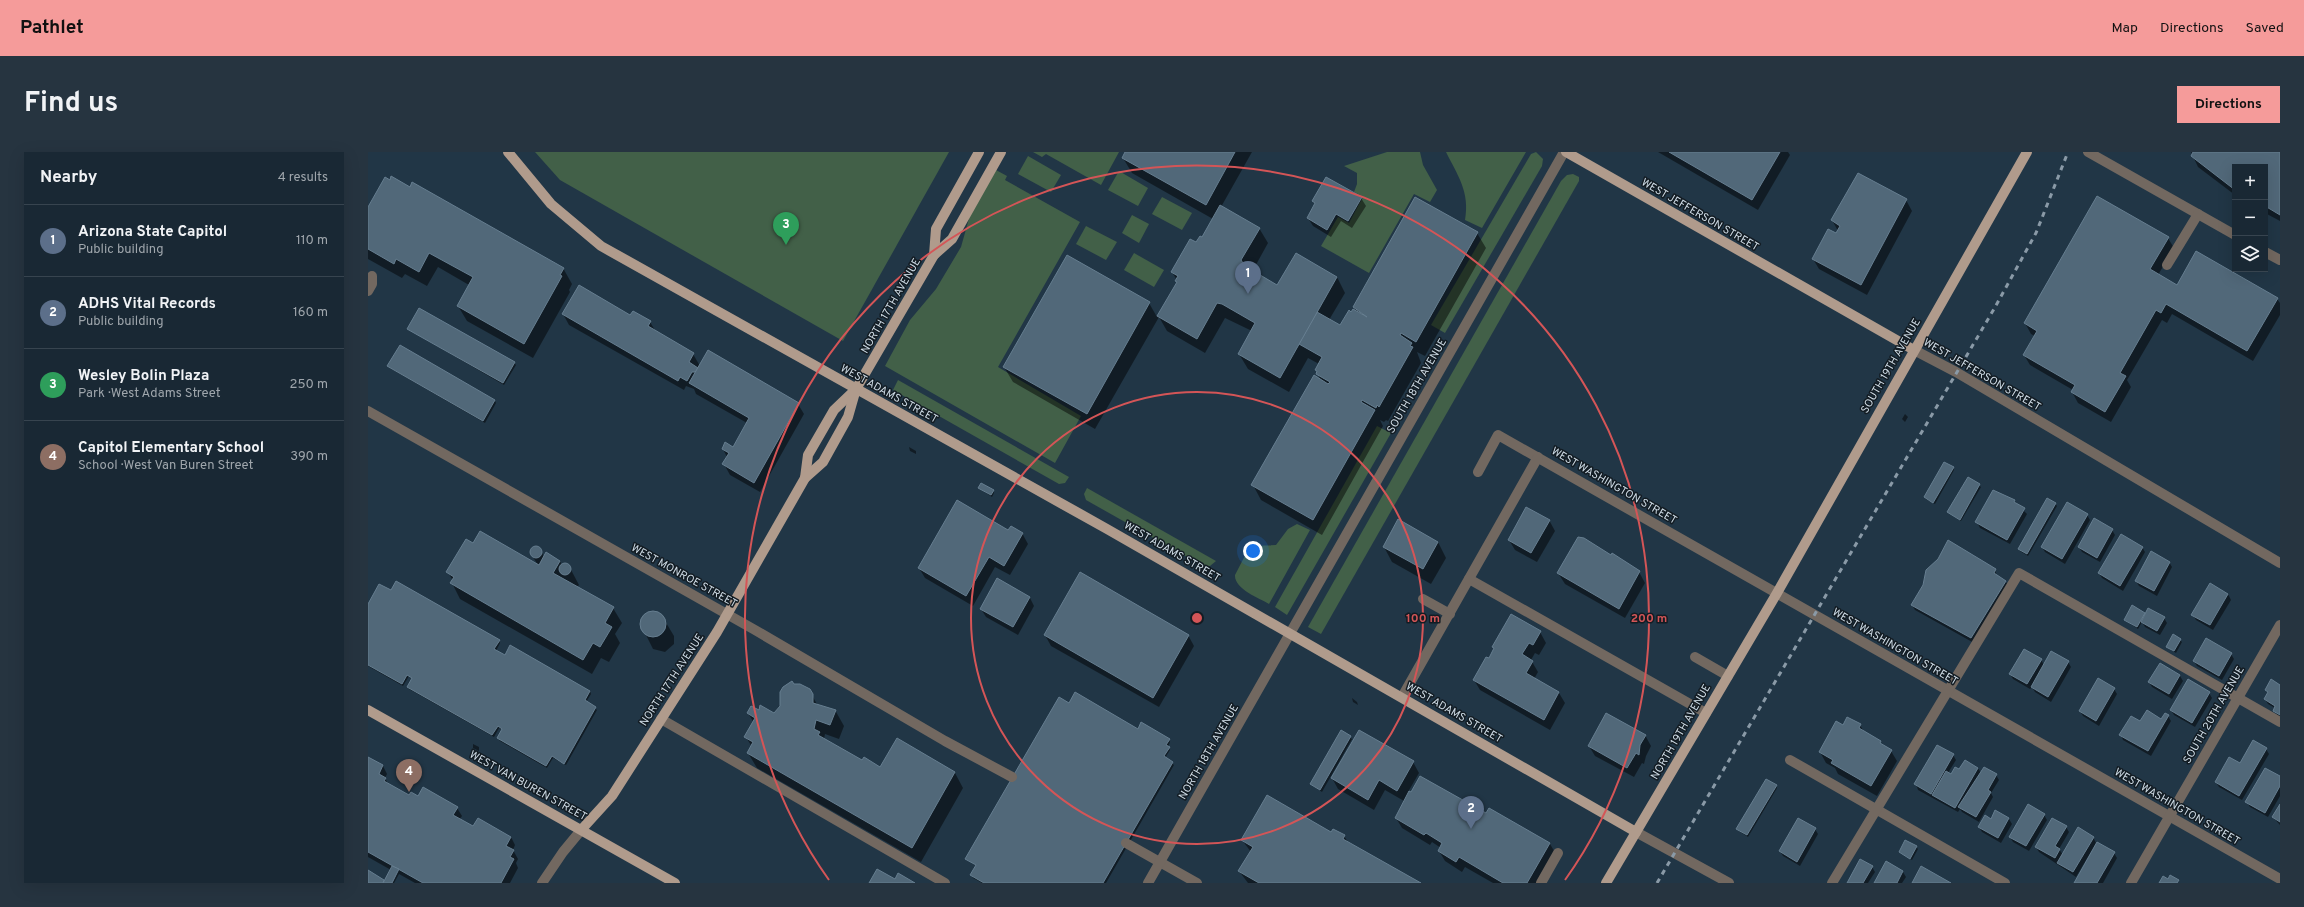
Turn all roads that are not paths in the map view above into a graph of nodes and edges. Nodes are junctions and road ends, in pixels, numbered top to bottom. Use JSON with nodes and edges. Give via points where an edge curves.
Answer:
{"nodes":[{"id":1,"x":508,"y":152,"type":"edge"},
{"id":2,"x":980,"y":152,"type":"edge"},
{"id":3,"x":1001,"y":152,"type":"edge"},
{"id":4,"x":1565,"y":152,"type":"edge"},
{"id":5,"x":2028,"y":152,"type":"edge"},
{"id":6,"x":2088,"y":152,"type":"edge"},
{"id":7,"x":2198,"y":214,"type":"junction"},
{"id":8,"x":2232,"y":233,"type":"edge"},
{"id":9,"x":2268,"y":254,"type":"edge"},
{"id":10,"x":934,"y":255,"type":"junction"},
{"id":11,"x":2280,"y":260,"type":"edge"},
{"id":12,"x":2168,"y":265,"type":"dead end"},
{"id":13,"x":372,"y":276,"type":"dead end"},
{"id":14,"x":368,"y":291,"type":"edge"},
{"id":15,"x":1914,"y":350,"type":"junction"},
{"id":16,"x":856,"y":389,"type":"junction"},
{"id":17,"x":368,"y":411,"type":"edge"},
{"id":18,"x":1538,"y":457,"type":"junction"},
{"id":19,"x":1478,"y":472,"type":"dead end"},
{"id":20,"x":805,"y":478,"type":"junction"},
{"id":21,"x":2280,"y":563,"type":"edge"},
{"id":22,"x":1469,"y":579,"type":"junction"},
{"id":23,"x":1777,"y":593,"type":"junction"},
{"id":24,"x":1423,"y":599,"type":"dead end"},
{"id":25,"x":728,"y":614,"type":"junction"},
{"id":26,"x":1450,"y":614,"type":"junction"},
{"id":27,"x":2280,"y":625,"type":"edge"},
{"id":28,"x":1291,"y":633,"type":"junction"},
{"id":29,"x":1694,"y":657,"type":"dead end"},
{"id":30,"x":1728,"y":676,"type":"junction"},
{"id":31,"x":1948,"y":691,"type":"junction"},
{"id":32,"x":1402,"y":697,"type":"junction"},
{"id":33,"x":2238,"y":698,"type":"junction"},
{"id":34,"x":368,"y":710,"type":"edge"},
{"id":35,"x":1706,"y":713,"type":"junction"},
{"id":36,"x":661,"y":719,"type":"junction"},
{"id":37,"x":2280,"y":722,"type":"edge"},
{"id":38,"x":1790,"y":760,"type":"dead end"},
{"id":39,"x":1012,"y":777,"type":"dead end"},
{"id":40,"x":1876,"y":809,"type":"junction"},
{"id":41,"x":2169,"y":816,"type":"junction"},
{"id":42,"x":582,"y":829,"type":"junction"},
{"id":43,"x":1636,"y":832,"type":"junction"},
{"id":44,"x":1126,"y":843,"type":"dead end"},
{"id":45,"x":1558,"y":853,"type":"dead end"},
{"id":46,"x":1160,"y":862,"type":"junction"},
{"id":47,"x":2280,"y":879,"type":"edge"},
{"id":48,"x":542,"y":883,"type":"edge"},
{"id":49,"x":675,"y":883,"type":"edge"},
{"id":50,"x":945,"y":883,"type":"edge"},
{"id":51,"x":1148,"y":883,"type":"edge"},
{"id":52,"x":1197,"y":883,"type":"edge"},
{"id":53,"x":1541,"y":883,"type":"edge"},
{"id":54,"x":1606,"y":883,"type":"edge"},
{"id":55,"x":1729,"y":883,"type":"edge"},
{"id":56,"x":1832,"y":883,"type":"edge"},
{"id":57,"x":2005,"y":883,"type":"edge"},
{"id":58,"x":2131,"y":883,"type":"edge"}],
"edges":[{"from":1,"to":16,"type":"main road","name":"WEST ADAMS STREET","via":[[551,204],[601,246]]},
{"from":2,"to":10,"type":"main road","via":[[936,229]]},
{"from":3,"to":10,"type":"main road","via":[[952,239]]},
{"from":4,"to":15,"type":"main road","name":"WEST JEFFERSON STREET"},
{"from":4,"to":28,"type":"street","name":"SOUTH 18TH AVENUE"},
{"from":5,"to":15,"type":"main road","name":"SOUTH 19TH AVENUE"},
{"from":6,"to":7,"type":"street"},
{"from":7,"to":8,"type":"street"},
{"from":7,"to":12,"type":"street"},
{"from":9,"to":11,"type":"street"},
{"from":10,"to":16,"type":"main road","name":"NORTH 17TH AVENUE"},
{"from":13,"to":14,"type":"street","via":[[372,284]]},
{"from":15,"to":21,"type":"street","name":"WEST JEFFERSON STREET","via":[[1956,372]]},
{"from":15,"to":23,"type":"main road","name":"SOUTH 19TH AVENUE"},
{"from":16,"to":20,"type":"main road","name":"NORTH 17TH AVENUE","via":[[848,417],[823,462]]},
{"from":16,"to":20,"type":"main road","name":"NORTH 17TH AVENUE","via":[[834,410],[808,455]]},
{"from":16,"to":28,"type":"main road","name":"WEST ADAMS STREET"},
{"from":17,"to":25,"type":"street","name":"WEST MONROE STREET"},
{"from":18,"to":19,"type":"street","name":"WEST WASHINGTON STREET","via":[[1498,435]]},
{"from":18,"to":22,"type":"street"},
{"from":18,"to":23,"type":"street","name":"WEST WASHINGTON STREET"},
{"from":20,"to":25,"type":"main road","name":"NORTH 17TH AVENUE"},
{"from":22,"to":26,"type":"street"},
{"from":22,"to":35,"type":"street"},
{"from":23,"to":30,"type":"main road","name":"NORTH 19TH AVENUE"},
{"from":23,"to":31,"type":"street","name":"WEST WASHINGTON STREET"},
{"from":24,"to":26,"type":"street"},
{"from":25,"to":36,"type":"main road","name":"NORTH 17TH AVENUE"},
{"from":25,"to":39,"type":"street","name":"WEST MONROE STREET","via":[[906,719]]},
{"from":26,"to":32,"type":"street"},
{"from":27,"to":33,"type":"street","name":"SOUTH 20TH AVENUE"},
{"from":28,"to":32,"type":"main road","name":"WEST ADAMS STREET"},
{"from":28,"to":46,"type":"street","name":"NORTH 18TH AVENUE"},
{"from":29,"to":30,"type":"street"},
{"from":30,"to":35,"type":"main road","name":"NORTH 19TH AVENUE"},
{"from":31,"to":33,"type":"street","via":[[2019,573]]},
{"from":31,"to":40,"type":"street"},
{"from":31,"to":41,"type":"street","name":"WEST WASHINGTON STREET"},
{"from":32,"to":43,"type":"main road","name":"WEST ADAMS STREET"},
{"from":33,"to":37,"type":"street"},
{"from":33,"to":41,"type":"street","name":"SOUTH 20TH AVENUE"},
{"from":34,"to":42,"type":"main road","name":"WEST VAN BUREN STREET"},
{"from":35,"to":43,"type":"main road","name":"NORTH 19TH AVENUE"},
{"from":36,"to":42,"type":"main road","name":"NORTH 17TH AVENUE","via":[[612,796]]},
{"from":36,"to":50,"type":"street"},
{"from":38,"to":40,"type":"street"},
{"from":40,"to":56,"type":"street"},
{"from":40,"to":57,"type":"street"},
{"from":41,"to":47,"type":"street","name":"WEST WASHINGTON STREET"},
{"from":41,"to":58,"type":"street","name":"SOUTH 20TH AVENUE"},
{"from":42,"to":48,"type":"street","name":"NORTH 17TH AVENUE"},
{"from":42,"to":49,"type":"main road","name":"WEST VAN BUREN STREET"},
{"from":43,"to":54,"type":"main road","name":"NORTH 19TH AVENUE"},
{"from":43,"to":55,"type":"street","name":"WEST ADAMS STREET"},
{"from":44,"to":46,"type":"street"},
{"from":45,"to":53,"type":"street"},
{"from":46,"to":51,"type":"street","name":"NORTH 18TH AVENUE"},
{"from":46,"to":52,"type":"street"}]}
